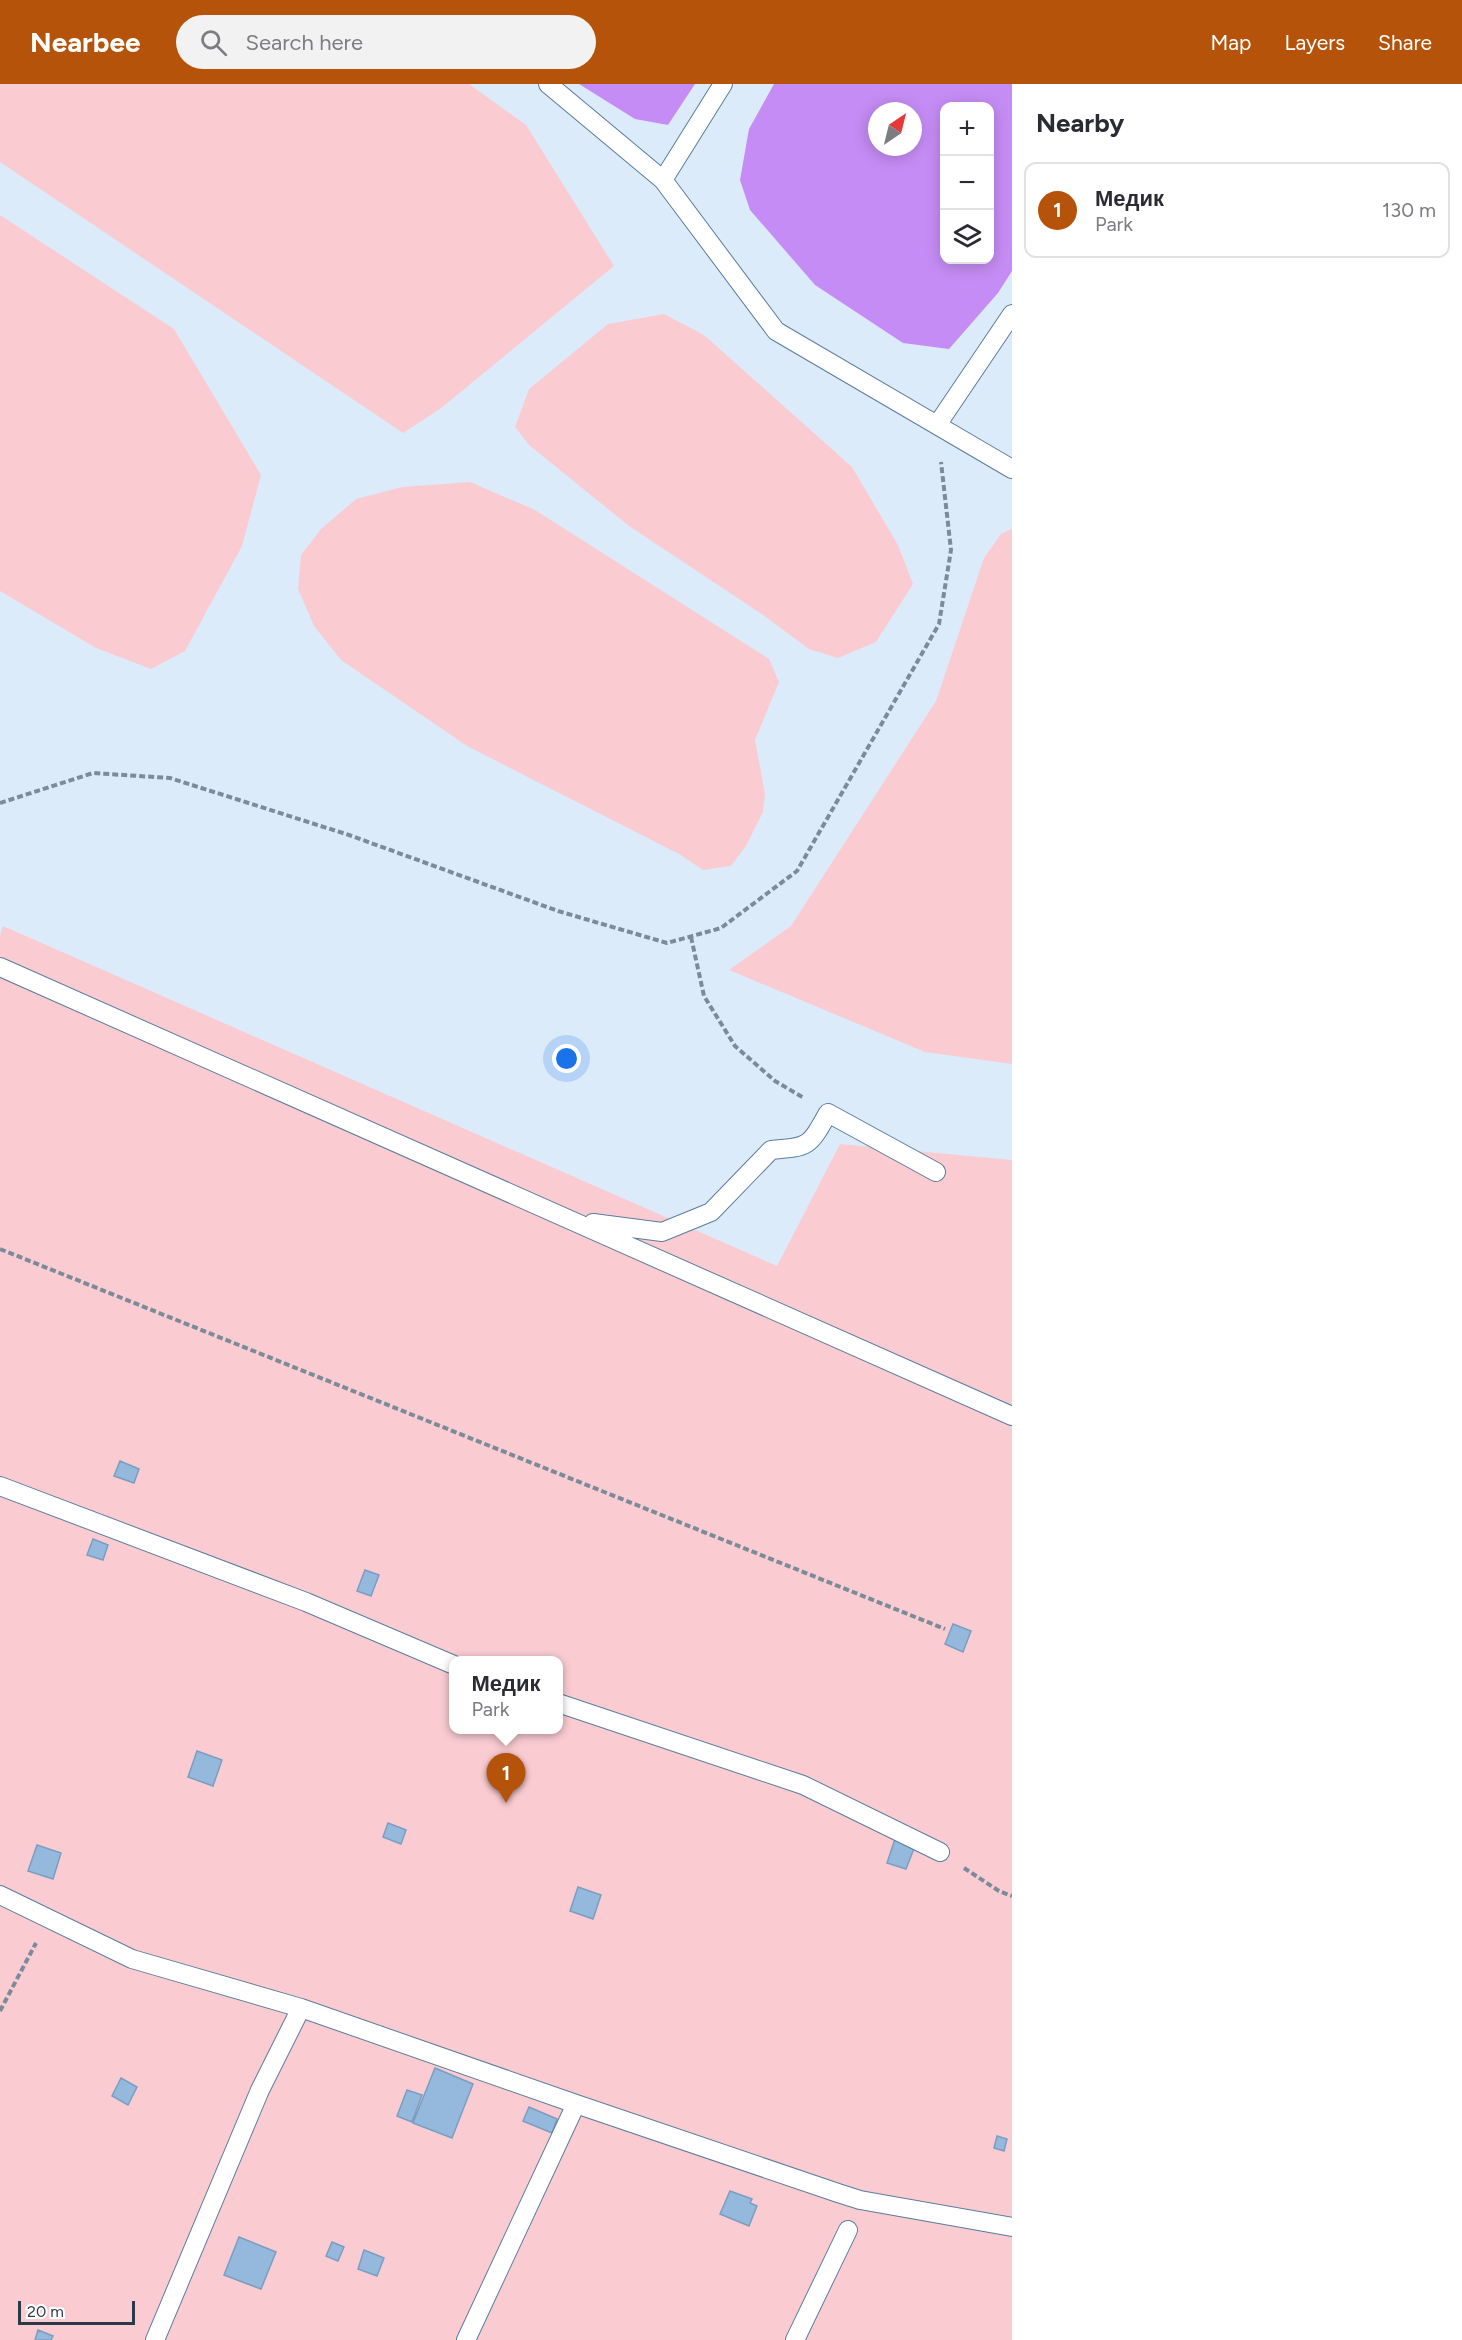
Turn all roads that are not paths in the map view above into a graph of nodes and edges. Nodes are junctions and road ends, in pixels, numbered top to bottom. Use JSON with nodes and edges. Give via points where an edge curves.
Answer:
{"nodes":[{"id":1,"x":548,"y":84,"type":"edge"},
{"id":2,"x":723,"y":84,"type":"edge"},
{"id":3,"x":663,"y":180,"type":"junction"},
{"id":4,"x":1012,"y":314,"type":"edge"},
{"id":5,"x":937,"y":425,"type":"junction"},
{"id":6,"x":1012,"y":469,"type":"edge"},
{"id":7,"x":0,"y":967,"type":"edge"},
{"id":8,"x":936,"y":1172,"type":"dead end"},
{"id":9,"x":573,"y":1221,"type":"junction"},
{"id":10,"x":1012,"y":1416,"type":"edge"},
{"id":11,"x":0,"y":1486,"type":"edge"},
{"id":12,"x":449,"y":1663,"type":"edge"},
{"id":13,"x":563,"y":1705,"type":"edge"},
{"id":14,"x":940,"y":1852,"type":"road end"},
{"id":15,"x":0,"y":1895,"type":"edge"},
{"id":16,"x":301,"y":2008,"type":"junction"},
{"id":17,"x":576,"y":2104,"type":"junction"},
{"id":18,"x":1012,"y":2227,"type":"edge"},
{"id":19,"x":848,"y":2230,"type":"dead end"},
{"id":20,"x":155,"y":2340,"type":"edge"},
{"id":21,"x":466,"y":2340,"type":"edge"},
{"id":22,"x":795,"y":2340,"type":"edge"}],
"edges":[{"from":1,"to":3,"type":"lane"},
{"from":2,"to":3,"type":"lane"},
{"from":3,"to":5,"type":"lane","via":[[776,331]]},
{"from":4,"to":5,"type":"lane"},
{"from":5,"to":6,"type":"lane"},
{"from":7,"to":9,"type":"lane"},
{"from":8,"to":9,"type":"lane","via":[[828,1113],[815,1137],[800,1148],[771,1150],[711,1212],[662,1232]]},
{"from":9,"to":10,"type":"lane"},
{"from":11,"to":12,"type":"lane","via":[[306,1602]]},
{"from":13,"to":14,"type":"lane","via":[[803,1785]]},
{"from":15,"to":16,"type":"lane","via":[[132,1959]]},
{"from":16,"to":17,"type":"lane"},
{"from":16,"to":20,"type":"lane","via":[[260,2090]]},
{"from":17,"to":18,"type":"lane","via":[[860,2200]]},
{"from":17,"to":21,"type":"lane"},
{"from":19,"to":22,"type":"lane"}]}
